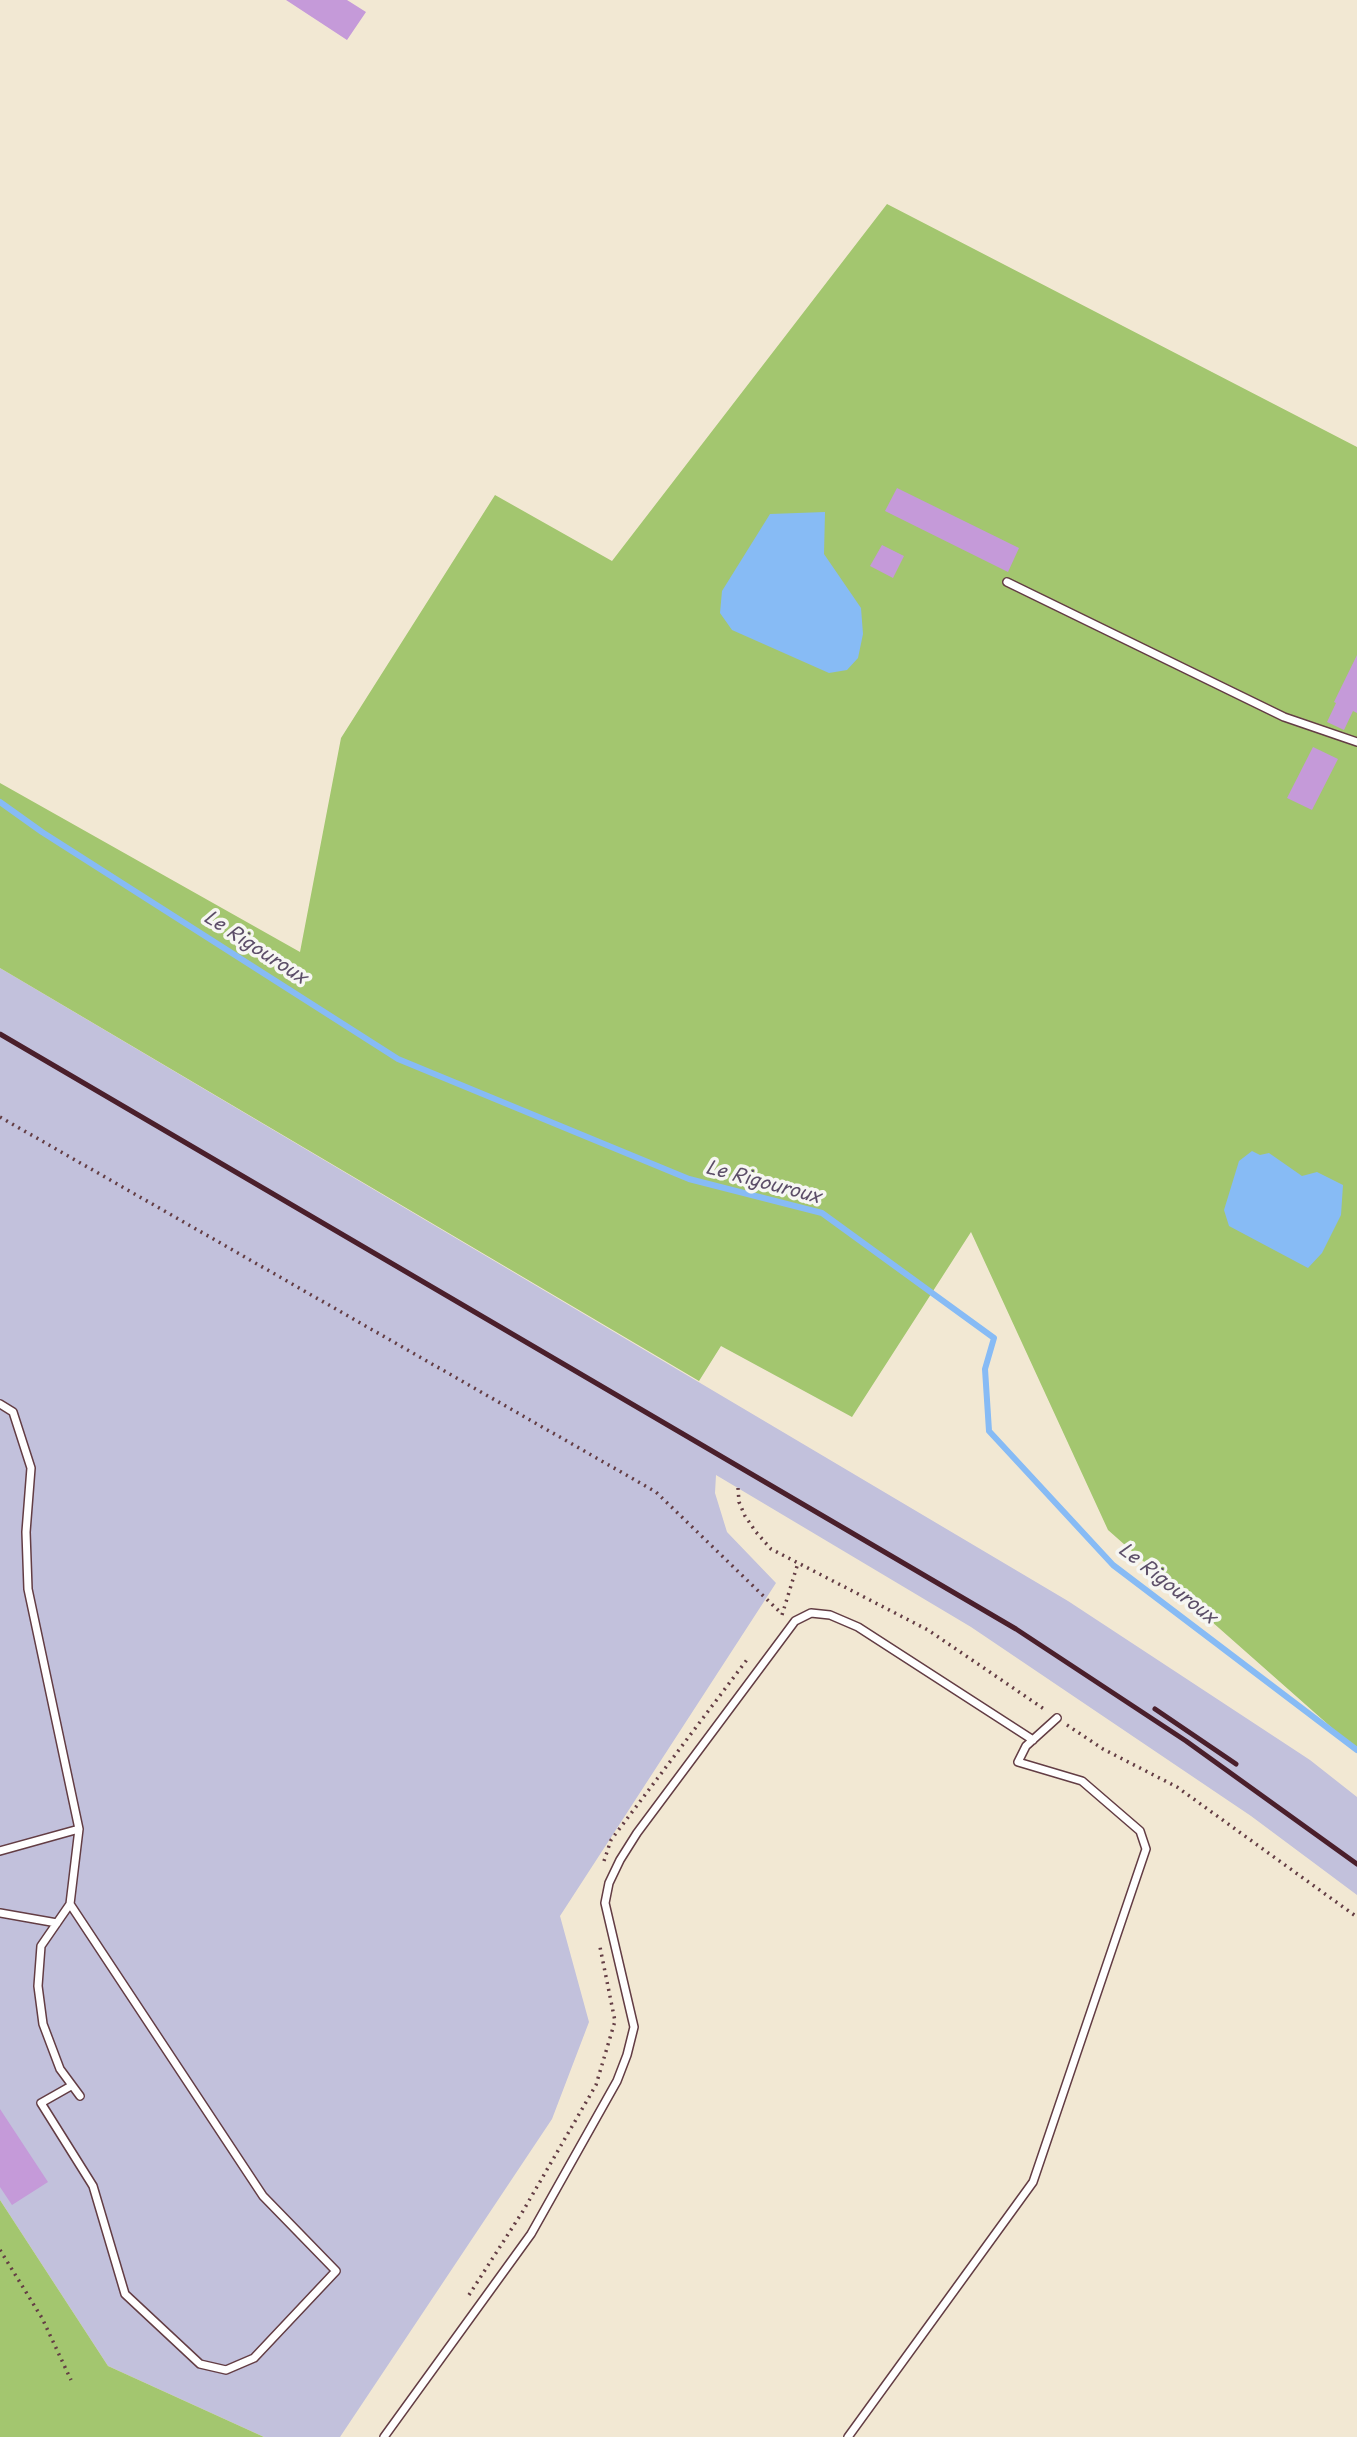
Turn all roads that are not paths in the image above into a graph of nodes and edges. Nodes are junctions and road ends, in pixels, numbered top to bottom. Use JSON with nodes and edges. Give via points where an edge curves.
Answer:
{"nodes":[{"id":1,"x":1007,"y":582,"type":"dead end"},
{"id":2,"x":1357,"y":741,"type":"edge"},
{"id":3,"x":0,"y":1404,"type":"edge"},
{"id":4,"x":1057,"y":1718,"type":"road end"},
{"id":5,"x":1033,"y":1740,"type":"junction"},
{"id":6,"x":79,"y":1829,"type":"junction"},
{"id":7,"x":0,"y":1851,"type":"edge"},
{"id":8,"x":70,"y":1904,"type":"junction"},
{"id":9,"x":0,"y":1913,"type":"edge"},
{"id":10,"x":57,"y":1923,"type":"junction"},
{"id":11,"x":71,"y":2086,"type":"junction"},
{"id":12,"x":80,"y":2096,"type":"dead end"},
{"id":13,"x":384,"y":2437,"type":"edge"},
{"id":14,"x":848,"y":2437,"type":"edge"}],
"edges":[{"from":1,"to":2,"type":"lane","via":[[1284,717]]},
{"from":3,"to":6,"type":"lane","via":[[13,1412],[32,1468],[26,1532],[28,1589]]},
{"from":4,"to":5,"type":"lane"},
{"from":5,"to":13,"type":"lane","via":[[858,1627],[830,1615],[811,1613],[795,1621],[620,1860],[605,1903],[634,2028],[617,2081],[531,2234]]},
{"from":5,"to":14,"type":"lane","via":[[1018,1762],[1082,1781],[1140,1831],[1146,1849],[1033,2182]]},
{"from":6,"to":7,"type":"lane"},
{"from":6,"to":8,"type":"lane"},
{"from":8,"to":10,"type":"lane"},
{"from":8,"to":11,"type":"lane","via":[[263,2196],[336,2271],[254,2358],[226,2370],[200,2364],[125,2294],[93,2186],[40,2103]]},
{"from":9,"to":10,"type":"lane"},
{"from":10,"to":11,"type":"lane","via":[[41,1946],[38,1986],[43,2024]]},
{"from":11,"to":12,"type":"lane"}]}
